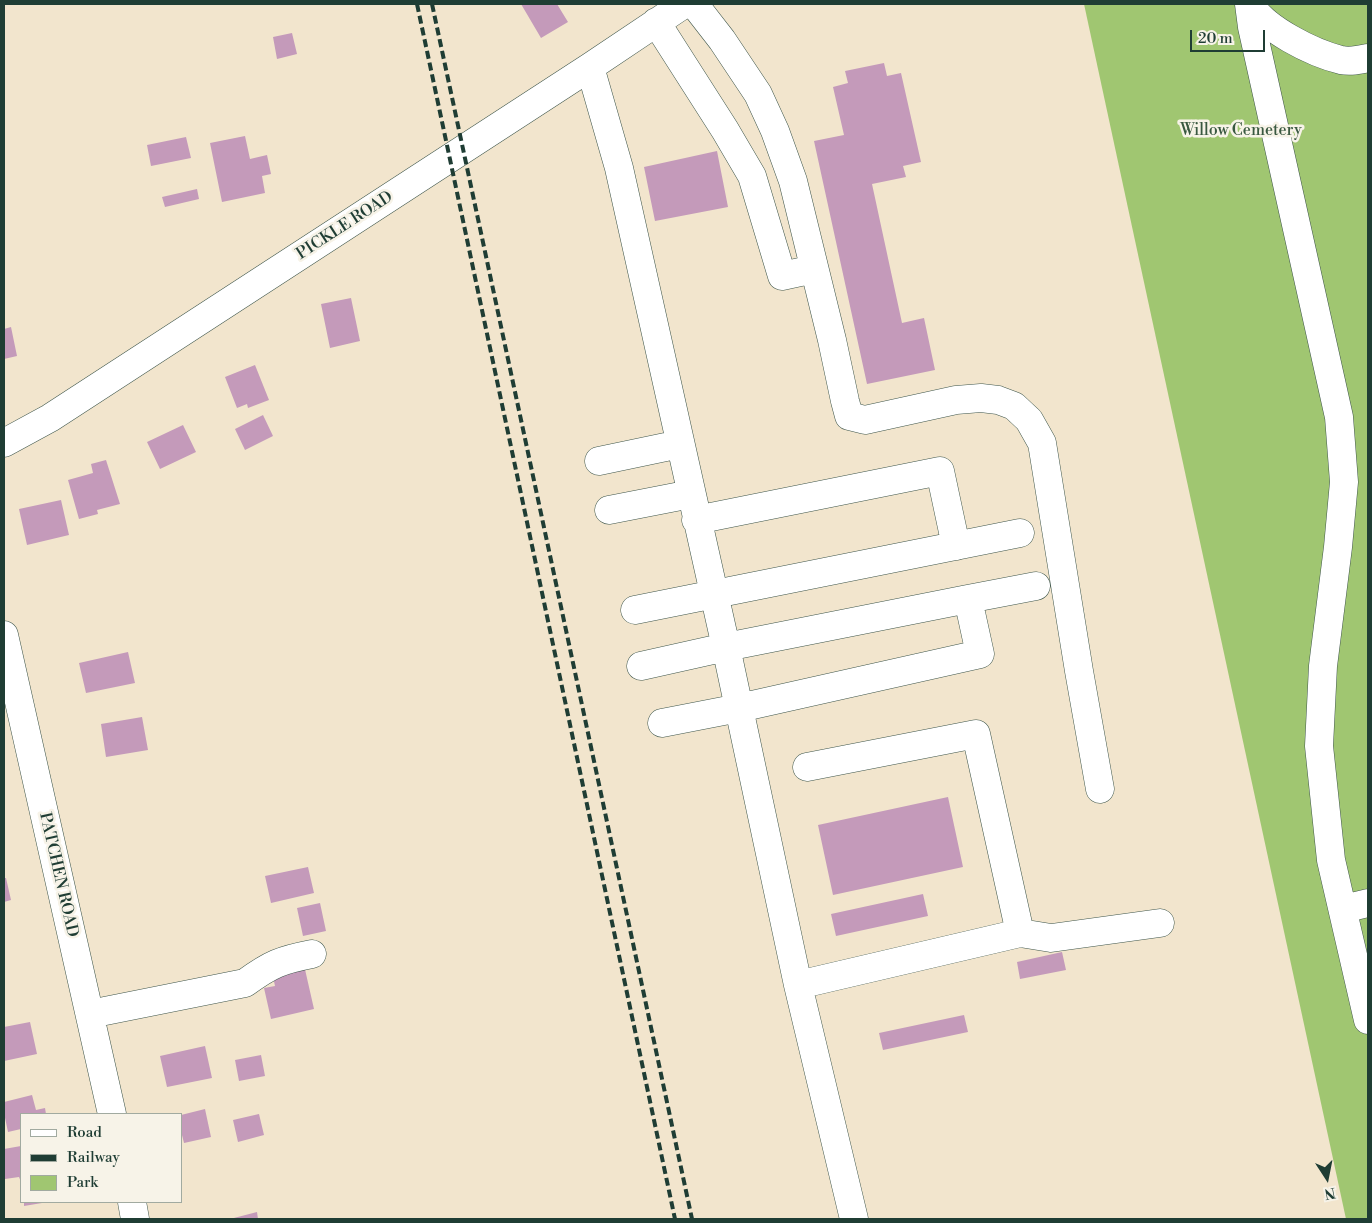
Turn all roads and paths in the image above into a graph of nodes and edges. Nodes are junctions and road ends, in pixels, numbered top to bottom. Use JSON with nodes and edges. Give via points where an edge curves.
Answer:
{"nodes":[{"id":1,"x":684,"y":4,"type":"edge"},
{"id":2,"x":694,"y":4,"type":"edge"},
{"id":3,"x":1249,"y":4,"type":"edge"},
{"id":4,"x":656,"y":22,"type":"junction"},
{"id":5,"x":1368,"y":58,"type":"edge"},
{"id":6,"x":590,"y":67,"type":"junction"},
{"id":7,"x":786,"y":162,"type":"junction"},
{"id":8,"x":752,"y":176,"type":"junction"},
{"id":9,"x":814,"y":269,"type":"junction"},
{"id":10,"x":4,"y":443,"type":"edge"},
{"id":11,"x":680,"y":444,"type":"junction"},
{"id":12,"x":599,"y":461,"type":"dead end"},
{"id":13,"x":694,"y":507,"type":"junction"},
{"id":14,"x":609,"y":510,"type":"dead end"},
{"id":15,"x":1020,"y":533,"type":"dead end"},
{"id":16,"x":956,"y":546,"type":"junction"},
{"id":17,"x":1036,"y":586,"type":"dead end"},
{"id":18,"x":714,"y":595,"type":"junction"},
{"id":19,"x":968,"y":599,"type":"junction"},
{"id":20,"x":635,"y":610,"type":"dead end"},
{"id":21,"x":4,"y":635,"type":"edge"},
{"id":22,"x":726,"y":647,"type":"junction"},
{"id":23,"x":641,"y":666,"type":"dead end"},
{"id":24,"x":739,"y":708,"type":"junction"},
{"id":25,"x":662,"y":722,"type":"dead end"},
{"id":26,"x":807,"y":767,"type":"dead end"},
{"id":27,"x":1100,"y":789,"type":"dead end"},
{"id":28,"x":1356,"y":906,"type":"edge"},
{"id":29,"x":1160,"y":924,"type":"dead end"},
{"id":30,"x":1020,"y":933,"type":"junction"},
{"id":31,"x":312,"y":954,"type":"dead end"},
{"id":32,"x":798,"y":985,"type":"junction"},
{"id":33,"x":90,"y":1014,"type":"junction"},
{"id":34,"x":1368,"y":1020,"type":"edge"},
{"id":35,"x":112,"y":1113,"type":"edge"},
{"id":36,"x":132,"y":1203,"type":"edge"},
{"id":37,"x":135,"y":1219,"type":"edge"},
{"id":38,"x":854,"y":1219,"type":"edge"}],
"edges":[{"from":1,"to":4,"type":"street","name":"PICKLE ROAD"},
{"from":2,"to":7,"type":"street","via":[[758,94]]},
{"from":3,"to":5,"type":"street","via":[[1272,28],[1314,50],[1342,60]]},
{"from":3,"to":28,"type":"street","via":[[1339,417],[1344,482],[1322,682],[1319,746],[1331,860]]},
{"from":4,"to":6,"type":"street","name":"PICKLE ROAD"},
{"from":4,"to":8,"type":"street"},
{"from":6,"to":10,"type":"street","name":"PICKLE ROAD","via":[[50,418]]},
{"from":6,"to":11,"type":"street","via":[[619,168]]},
{"from":7,"to":8,"type":"street"},
{"from":7,"to":9,"type":"street"},
{"from":8,"to":9,"type":"street","via":[[782,276]]},
{"from":9,"to":27,"type":"street","via":[[849,416],[865,420],[956,400],[998,400],[1014,406],[1029,420],[1042,443]]},
{"from":11,"to":12,"type":"street"},
{"from":11,"to":13,"type":"street"},
{"from":13,"to":14,"type":"street"},
{"from":13,"to":16,"type":"street","via":[[940,471]]},
{"from":13,"to":18,"type":"street"},
{"from":15,"to":16,"type":"street"},
{"from":16,"to":18,"type":"street"},
{"from":17,"to":19,"type":"street"},
{"from":18,"to":20,"type":"street"},
{"from":18,"to":22,"type":"street"},
{"from":19,"to":22,"type":"street"},
{"from":19,"to":24,"type":"street","via":[[980,654]]},
{"from":21,"to":33,"type":"street","name":"PATCHEN ROAD"},
{"from":22,"to":23,"type":"street"},
{"from":22,"to":24,"type":"street"},
{"from":24,"to":25,"type":"street"},
{"from":24,"to":32,"type":"street"},
{"from":26,"to":30,"type":"street","via":[[976,734]]},
{"from":28,"to":34,"type":"street"},
{"from":29,"to":30,"type":"street","via":[[1051,938]]},
{"from":30,"to":32,"type":"street"},
{"from":31,"to":33,"type":"street","via":[[284,960],[245,983]]},
{"from":32,"to":38,"type":"street"},
{"from":33,"to":35,"type":"street","name":"PATCHEN ROAD"},
{"from":36,"to":37,"type":"street"}]}
